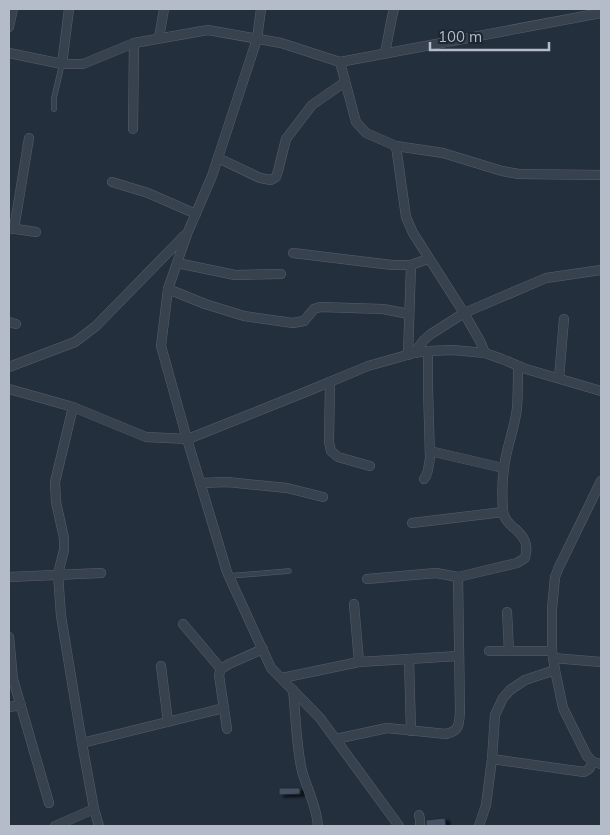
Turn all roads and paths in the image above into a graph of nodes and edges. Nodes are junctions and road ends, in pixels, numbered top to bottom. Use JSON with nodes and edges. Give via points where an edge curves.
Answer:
{"nodes":[{"id":1,"x":13,"y":9,"type":"edge"},
{"id":2,"x":69,"y":9,"type":"edge"},
{"id":3,"x":164,"y":9,"type":"edge"},
{"id":4,"x":261,"y":9,"type":"edge"},
{"id":5,"x":394,"y":9,"type":"edge"},
{"id":6,"x":601,"y":13,"type":"edge"},
{"id":7,"x":9,"y":27,"type":"edge"},
{"id":8,"x":159,"y":38,"type":"junction"},
{"id":9,"x":257,"y":38,"type":"junction"},
{"id":10,"x":134,"y":42,"type":"junction"},
{"id":11,"x":9,"y":53,"type":"edge"},
{"id":12,"x":385,"y":53,"type":"junction"},
{"id":13,"x":340,"y":62,"type":"junction"},
{"id":14,"x":62,"y":64,"type":"junction"},
{"id":15,"x":345,"y":82,"type":"junction"},
{"id":16,"x":54,"y":109,"type":"dead end"},
{"id":17,"x":133,"y":129,"type":"dead end"},
{"id":18,"x":29,"y":138,"type":"dead end"},
{"id":19,"x":396,"y":146,"type":"junction"},
{"id":20,"x":218,"y":158,"type":"junction"},
{"id":21,"x":601,"y":175,"type":"edge"},
{"id":22,"x":112,"y":182,"type":"dead end"},
{"id":23,"x":196,"y":214,"type":"junction"},
{"id":24,"x":11,"y":228,"type":"edge"},
{"id":25,"x":36,"y":232,"type":"dead end"},
{"id":26,"x":187,"y":234,"type":"junction"},
{"id":27,"x":293,"y":253,"type":"dead end"},
{"id":28,"x":428,"y":259,"type":"junction"},
{"id":29,"x":177,"y":263,"type":"junction"},
{"id":30,"x":411,"y":265,"type":"junction"},
{"id":31,"x":601,"y":270,"type":"edge"},
{"id":32,"x":280,"y":274,"type":"dead end"},
{"id":33,"x":168,"y":289,"type":"junction"},
{"id":34,"x":464,"y":313,"type":"junction"},
{"id":35,"x":409,"y":314,"type":"junction"},
{"id":36,"x":564,"y":318,"type":"dead end"},
{"id":37,"x":428,"y":351,"type":"junction"},
{"id":38,"x":411,"y":354,"type":"junction"},
{"id":39,"x":485,"y":354,"type":"junction"},
{"id":40,"x":518,"y":366,"type":"junction"},
{"id":41,"x":9,"y":367,"type":"edge"},
{"id":42,"x":559,"y":378,"type":"junction"},
{"id":43,"x":330,"y":382,"type":"junction"},
{"id":44,"x":9,"y":389,"type":"edge"},
{"id":45,"x":601,"y":391,"type":"edge"},
{"id":46,"x":74,"y":407,"type":"junction"},
{"id":47,"x":187,"y":439,"type":"junction"},
{"id":48,"x":430,"y":450,"type":"junction"},
{"id":49,"x":370,"y":466,"type":"dead end"},
{"id":50,"x":504,"y":468,"type":"junction"},
{"id":51,"x":424,"y":479,"type":"dead end"},
{"id":52,"x":601,"y":481,"type":"edge"},
{"id":53,"x":200,"y":484,"type":"junction"},
{"id":54,"x":322,"y":497,"type":"dead end"},
{"id":55,"x":503,"y":512,"type":"junction"},
{"id":56,"x":412,"y":523,"type":"dead end"},
{"id":57,"x":289,"y":571,"type":"dead end"},
{"id":58,"x":101,"y":573,"type":"dead end"},
{"id":59,"x":58,"y":574,"type":"junction"},
{"id":60,"x":229,"y":576,"type":"junction"},
{"id":61,"x":9,"y":577,"type":"edge"},
{"id":62,"x":458,"y":577,"type":"junction"},
{"id":63,"x":367,"y":579,"type":"dead end"},
{"id":64,"x":354,"y":604,"type":"dead end"},
{"id":65,"x":507,"y":612,"type":"dead end"},
{"id":66,"x":183,"y":624,"type":"dead end"},
{"id":67,"x":9,"y":637,"type":"edge"},
{"id":68,"x":263,"y":649,"type":"junction"},
{"id":69,"x":509,"y":651,"type":"junction"},
{"id":70,"x":489,"y":652,"type":"dead end"},
{"id":71,"x":553,"y":654,"type":"junction"},
{"id":72,"x":458,"y":656,"type":"junction"},
{"id":73,"x":409,"y":659,"type":"junction"},
{"id":74,"x":359,"y":662,"type":"junction"},
{"id":75,"x":601,"y":662,"type":"edge"},
{"id":76,"x":161,"y":666,"type":"dead end"},
{"id":77,"x":221,"y":669,"type":"junction"},
{"id":78,"x":555,"y":670,"type":"junction"},
{"id":79,"x":282,"y":678,"type":"junction"},
{"id":80,"x":293,"y":690,"type":"junction"},
{"id":81,"x":21,"y":705,"type":"junction"},
{"id":82,"x":9,"y":707,"type":"edge"},
{"id":83,"x":224,"y":708,"type":"junction"},
{"id":84,"x":168,"y":722,"type":"junction"},
{"id":85,"x":227,"y":729,"type":"dead end"},
{"id":86,"x":411,"y":731,"type":"junction"},
{"id":87,"x":336,"y":738,"type":"junction"},
{"id":88,"x":82,"y":743,"type":"junction"},
{"id":89,"x":492,"y":759,"type":"junction"},
{"id":90,"x":597,"y":763,"type":"edge"},
{"id":91,"x":49,"y":803,"type":"dead end"},
{"id":92,"x":94,"y":809,"type":"junction"},
{"id":93,"x":419,"y":815,"type":"dead end"},
{"id":94,"x":55,"y":826,"type":"edge"},
{"id":95,"x":99,"y":826,"type":"edge"},
{"id":96,"x":318,"y":826,"type":"edge"},
{"id":97,"x":399,"y":826,"type":"edge"},
{"id":98,"x":420,"y":826,"type":"edge"},
{"id":99,"x":479,"y":826,"type":"edge"}],
"edges":[{"from":1,"to":7,"type":"street"},
{"from":2,"to":14,"type":"street"},
{"from":3,"to":8,"type":"street"},
{"from":4,"to":9,"type":"street"},
{"from":5,"to":12,"type":"street"},
{"from":6,"to":12,"type":"street"},
{"from":8,"to":9,"type":"street","via":[[208,30]]},
{"from":8,"to":10,"type":"street"},
{"from":9,"to":13,"type":"street"},
{"from":9,"to":20,"type":"street"},
{"from":10,"to":14,"type":"street","via":[[83,64]]},
{"from":10,"to":17,"type":"street"},
{"from":11,"to":14,"type":"street"},
{"from":12,"to":13,"type":"street"},
{"from":13,"to":15,"type":"street"},
{"from":14,"to":16,"type":"lane"},
{"from":15,"to":19,"type":"street","via":[[356,122],[366,133]]},
{"from":15,"to":20,"type":"street","via":[[312,105],[286,139],[276,177],[271,180]]},
{"from":18,"to":24,"type":"street"},
{"from":19,"to":21,"type":"street","via":[[443,153],[519,174]]},
{"from":19,"to":28,"type":"street","via":[[406,217]]},
{"from":20,"to":23,"type":"street"},
{"from":22,"to":23,"type":"street"},
{"from":23,"to":26,"type":"street"},
{"from":24,"to":25,"type":"street"},
{"from":26,"to":29,"type":"street"},
{"from":26,"to":41,"type":"street","via":[[96,326],[74,342]]},
{"from":27,"to":30,"type":"street"},
{"from":28,"to":30,"type":"street"},
{"from":28,"to":34,"type":"street"},
{"from":29,"to":32,"type":"street","via":[[235,275]]},
{"from":29,"to":33,"type":"street"},
{"from":30,"to":35,"type":"street"},
{"from":31,"to":34,"type":"street","via":[[546,278]]},
{"from":33,"to":35,"type":"street","via":[[244,316],[292,323],[304,321],[320,307],[383,309]]},
{"from":33,"to":47,"type":"street","via":[[162,346]]},
{"from":34,"to":38,"type":"street","via":[[431,334]]},
{"from":34,"to":39,"type":"street"},
{"from":35,"to":38,"type":"street"},
{"from":36,"to":42,"type":"street"},
{"from":37,"to":38,"type":"street"},
{"from":37,"to":39,"type":"street"},
{"from":37,"to":48,"type":"street"},
{"from":38,"to":43,"type":"street","via":[[368,366]]},
{"from":39,"to":40,"type":"street"},
{"from":40,"to":42,"type":"street"},
{"from":40,"to":50,"type":"street","via":[[517,409]]},
{"from":42,"to":45,"type":"street"},
{"from":43,"to":47,"type":"street"},
{"from":43,"to":49,"type":"street","via":[[331,451],[338,457]]},
{"from":44,"to":46,"type":"street"},
{"from":46,"to":47,"type":"street","via":[[146,437]]},
{"from":46,"to":59,"type":"street","via":[[54,482],[64,538]]},
{"from":47,"to":53,"type":"street"},
{"from":48,"to":50,"type":"street"},
{"from":48,"to":51,"type":"street"},
{"from":50,"to":55,"type":"street"},
{"from":52,"to":71,"type":"street","via":[[555,577]]},
{"from":53,"to":54,"type":"street","via":[[227,482],[287,488]]},
{"from":53,"to":60,"type":"street"},
{"from":55,"to":56,"type":"street"},
{"from":55,"to":62,"type":"street","via":[[526,542],[525,558],[517,563]]},
{"from":57,"to":60,"type":"lane"},
{"from":58,"to":59,"type":"street"},
{"from":59,"to":61,"type":"street"},
{"from":59,"to":88,"type":"street"},
{"from":60,"to":68,"type":"street"},
{"from":62,"to":63,"type":"street","via":[[436,573]]},
{"from":62,"to":72,"type":"street"},
{"from":64,"to":74,"type":"street"},
{"from":65,"to":69,"type":"street"},
{"from":66,"to":77,"type":"street"},
{"from":67,"to":81,"type":"street","via":[[13,679]]},
{"from":68,"to":77,"type":"street"},
{"from":68,"to":79,"type":"street","via":[[272,668]]},
{"from":69,"to":70,"type":"street"},
{"from":69,"to":71,"type":"street"},
{"from":71,"to":75,"type":"street"},
{"from":71,"to":78,"type":"street"},
{"from":72,"to":73,"type":"street"},
{"from":72,"to":86,"type":"street","via":[[460,711],[457,729],[446,734]]},
{"from":73,"to":74,"type":"street"},
{"from":73,"to":86,"type":"street"},
{"from":74,"to":79,"type":"street"},
{"from":76,"to":84,"type":"street"},
{"from":77,"to":83,"type":"street"},
{"from":78,"to":89,"type":"street","via":[[525,680],[503,698],[495,715]]},
{"from":78,"to":90,"type":"street","via":[[563,708],[587,756]]},
{"from":79,"to":80,"type":"street"},
{"from":80,"to":87,"type":"street"},
{"from":80,"to":96,"type":"street","via":[[299,757]]},
{"from":81,"to":82,"type":"street"},
{"from":81,"to":91,"type":"street"},
{"from":83,"to":84,"type":"street"},
{"from":83,"to":85,"type":"street"},
{"from":84,"to":88,"type":"street"},
{"from":86,"to":87,"type":"street","via":[[387,728]]},
{"from":87,"to":97,"type":"street"},
{"from":88,"to":92,"type":"street"},
{"from":89,"to":90,"type":"street","via":[[584,772]]},
{"from":89,"to":99,"type":"street","via":[[486,805]]},
{"from":92,"to":94,"type":"street"},
{"from":92,"to":95,"type":"street"},
{"from":93,"to":98,"type":"street"}]}
